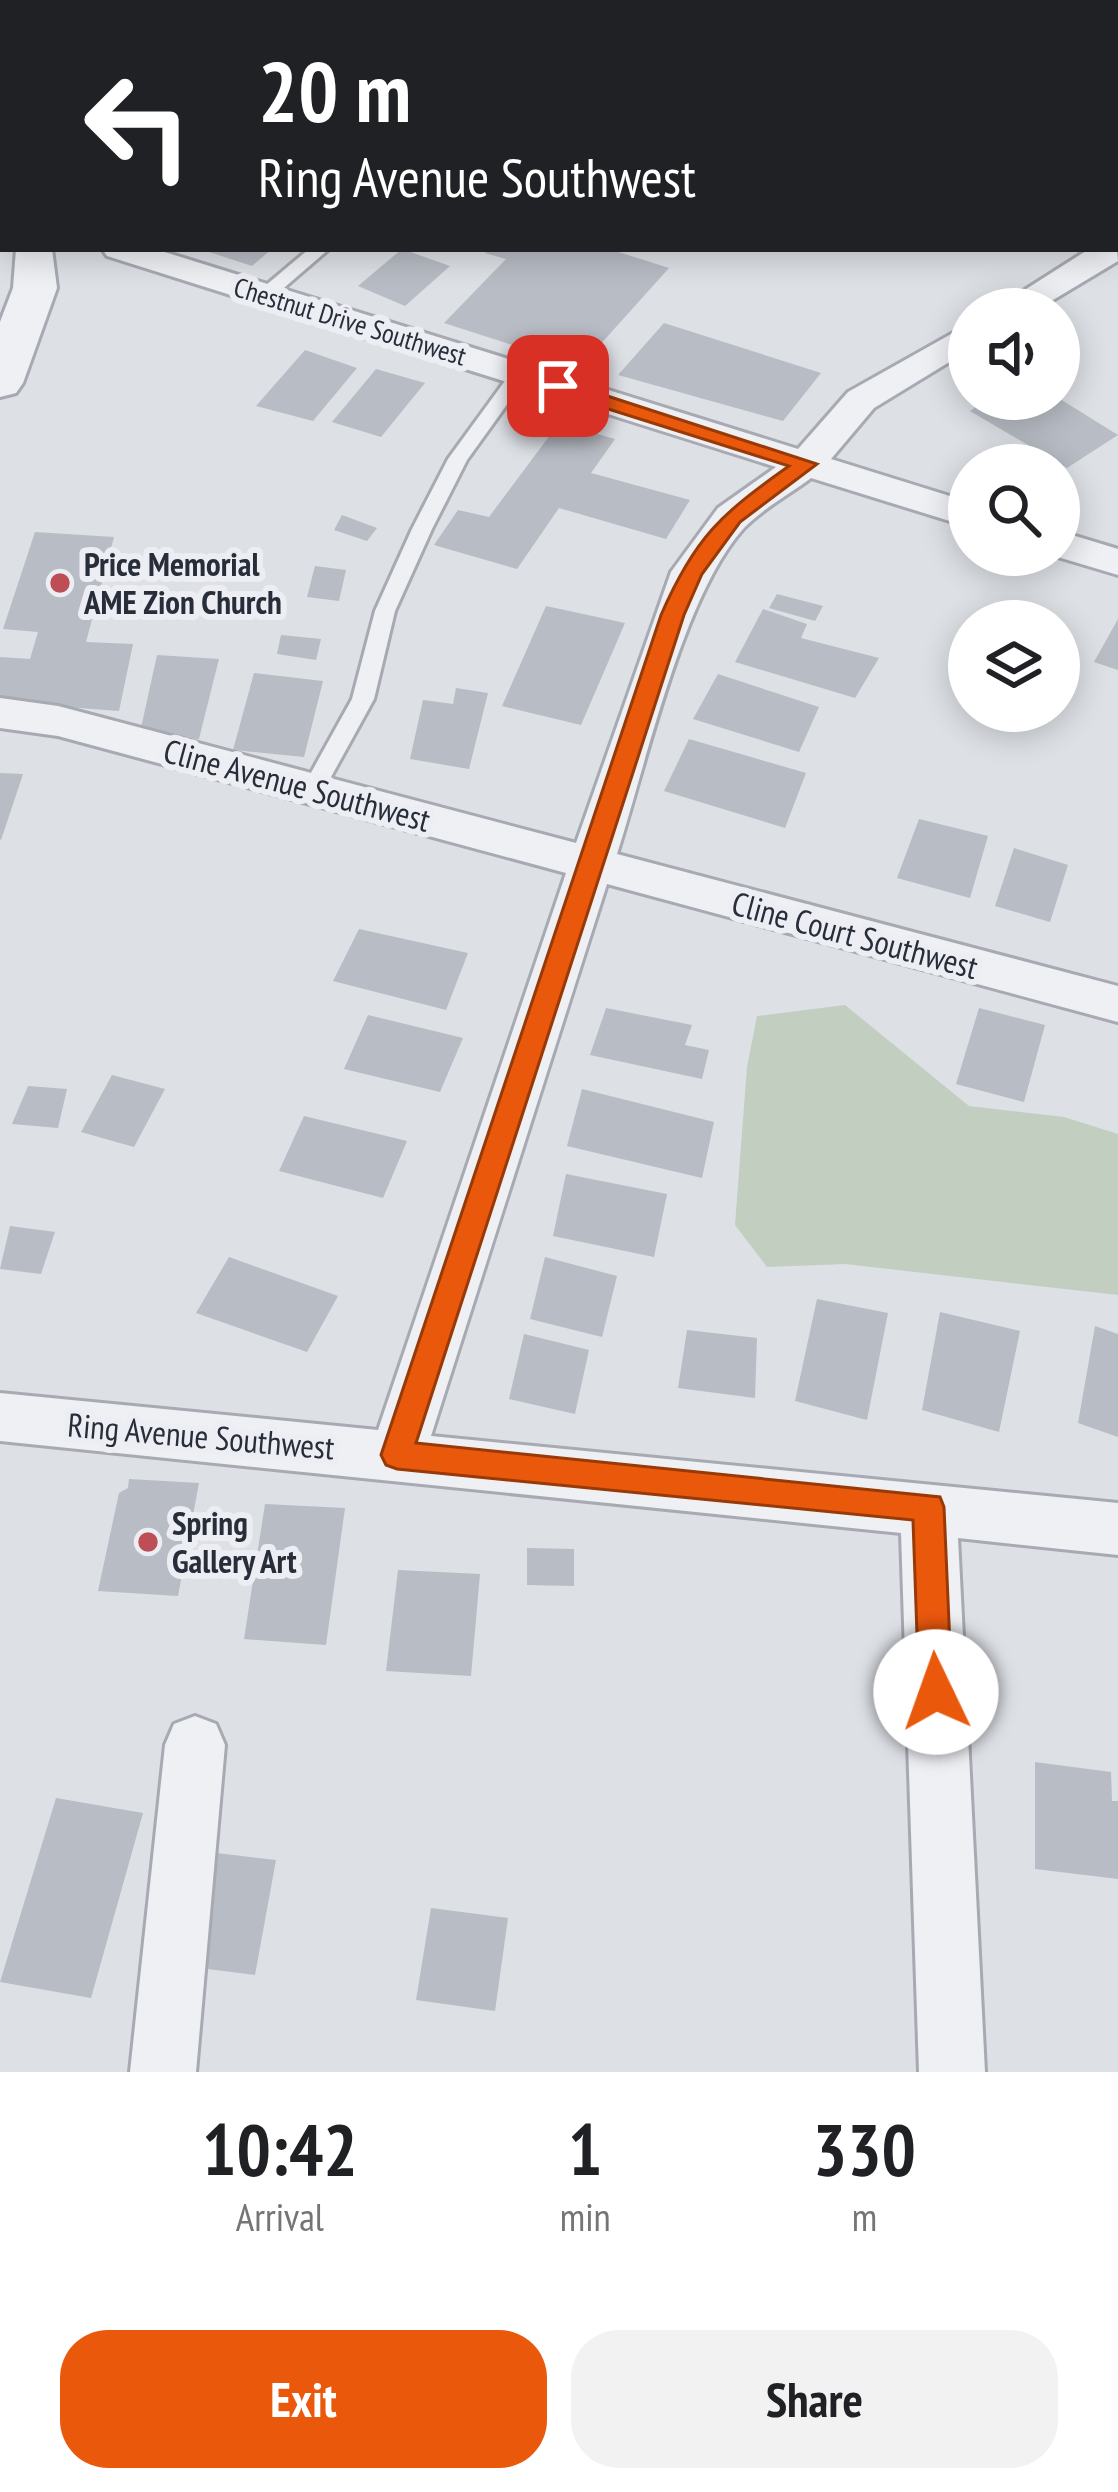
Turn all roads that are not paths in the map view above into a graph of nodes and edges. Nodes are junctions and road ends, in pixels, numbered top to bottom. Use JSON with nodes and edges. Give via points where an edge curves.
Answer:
{"nodes":[{"id":1,"x":49,"y":252,"type":"edge"},
{"id":2,"x":59,"y":252,"type":"edge"},
{"id":3,"x":317,"y":252,"type":"edge"},
{"id":4,"x":1109,"y":252,"type":"edge"},
{"id":5,"x":1048,"y":288,"type":"edge"},
{"id":6,"x":266,"y":296,"type":"junction"},
{"id":7,"x":948,"y":348,"type":"edge"},
{"id":8,"x":520,"y":374,"type":"junction"},
{"id":9,"x":0,"y":383,"type":"edge"},
{"id":10,"x":806,"y":464,"type":"junction"},
{"id":11,"x":948,"y":508,"type":"edge"},
{"id":12,"x":1080,"y":550,"type":"edge"},
{"id":13,"x":1118,"y":562,"type":"edge"},
{"id":14,"x":0,"y":713,"type":"edge"},
{"id":15,"x":313,"y":789,"type":"junction"},
{"id":16,"x":593,"y":865,"type":"junction"},
{"id":17,"x":1118,"y":1004,"type":"edge"},
{"id":18,"x":0,"y":1417,"type":"edge"},
{"id":19,"x":397,"y":1455,"type":"junction"},
{"id":20,"x":928,"y":1507,"type":"junction"},
{"id":21,"x":1118,"y":1529,"type":"edge"},
{"id":22,"x":195,"y":1744,"type":"dead end"},
{"id":23,"x":163,"y":2072,"type":"edge"},
{"id":24,"x":952,"y":2072,"type":"edge"}],
"edges":[{"from":1,"to":9,"type":"street"},
{"from":2,"to":6,"type":"street","name":"Chestnut Drive Southwest"},
{"from":3,"to":6,"type":"lane"},
{"from":4,"to":5,"type":"street"},
{"from":6,"to":8,"type":"street","name":"Chestnut Drive Southwest"},
{"from":7,"to":10,"type":"street","via":[[861,400]]},
{"from":8,"to":10,"type":"street","name":"Chestnut Drive Southwest"},
{"from":8,"to":15,"type":"lane","via":[[458,459],[422,530],[385,610],[362,699]]},
{"from":10,"to":11,"type":"street","name":"Chestnut Drive Southwest"},
{"from":10,"to":16,"type":"street","via":[[733,517],[691,572]]},
{"from":12,"to":13,"type":"street"},
{"from":14,"to":15,"type":"street","name":"Cline Avenue Southwest"},
{"from":15,"to":16,"type":"street","name":"Cline Avenue Southwest"},
{"from":16,"to":17,"type":"street","name":"Cline Court Southwest"},
{"from":16,"to":19,"type":"street"},
{"from":18,"to":19,"type":"street","name":"Ring Avenue Southwest"},
{"from":19,"to":20,"type":"street","name":"Ring Avenue Southwest"},
{"from":20,"to":21,"type":"street","name":"Ring Avenue Southwest"},
{"from":20,"to":24,"type":"street"},
{"from":22,"to":23,"type":"street"}]}
